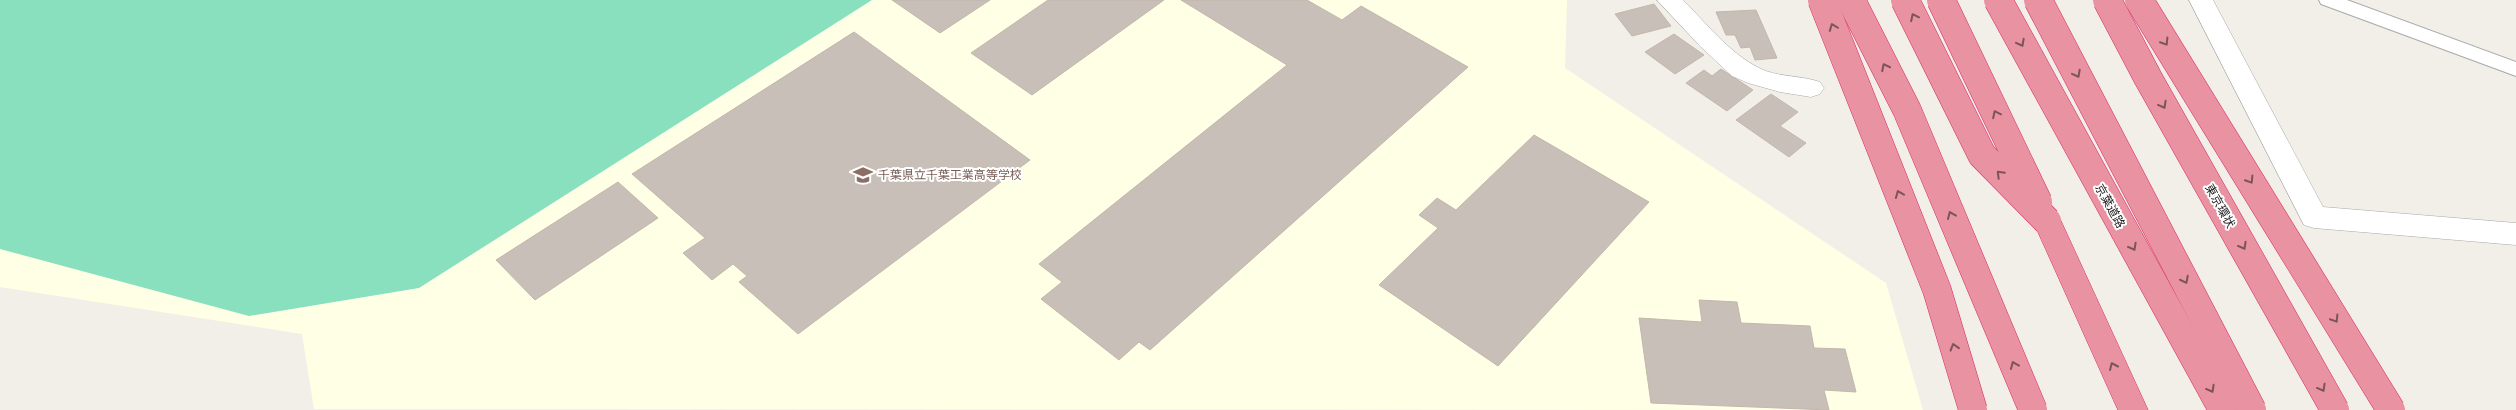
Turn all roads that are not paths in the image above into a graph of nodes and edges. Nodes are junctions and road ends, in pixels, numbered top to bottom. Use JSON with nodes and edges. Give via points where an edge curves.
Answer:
{"nodes":[{"id":1,"x":1669,"y":0,"type":"edge"},
{"id":2,"x":1822,"y":0,"type":"edge"},
{"id":3,"x":1851,"y":0,"type":"edge"},
{"id":4,"x":1905,"y":0,"type":"edge"},
{"id":5,"x":1941,"y":0,"type":"edge"},
{"id":6,"x":1998,"y":0,"type":"edge"},
{"id":7,"x":2038,"y":0,"type":"edge"},
{"id":8,"x":2107,"y":0,"type":"edge"},
{"id":9,"x":2139,"y":0,"type":"edge"},
{"id":10,"x":2202,"y":0,"type":"edge"},
{"id":11,"x":2328,"y":0,"type":"edge"},
{"id":12,"x":2516,"y":69,"type":"edge"},
{"id":13,"x":1811,"y":88,"type":"dead end"},
{"id":14,"x":2047,"y":221,"type":"junction"},
{"id":15,"x":2516,"y":234,"type":"edge"},
{"id":16,"x":1974,"y":410,"type":"edge"},
{"id":17,"x":2033,"y":410,"type":"edge"},
{"id":18,"x":2133,"y":410,"type":"edge"},
{"id":19,"x":2223,"y":410,"type":"edge"},
{"id":20,"x":2252,"y":410,"type":"edge"},
{"id":21,"x":2335,"y":410,"type":"edge"},
{"id":22,"x":2390,"y":410,"type":"edge"}],
"edges":[{"from":1,"to":13,"type":"street","via":[[1748,74]]},
{"from":16,"to":2,"type":"highway","one_way":true,"bridge":true,"via":[[1937,290]]},
{"from":17,"to":3,"type":"highway","one_way":true,"bridge":true,"via":[[1907,110]]},
{"from":14,"to":4,"type":"highway","one_way":true,"bridge":true,"via":[[1982,155]]},
{"from":14,"to":5,"type":"highway","one_way":true,"bridge":true},
{"from":6,"to":19,"type":"highway","name":"京葉道路","one_way":true,"bridge":true},
{"from":7,"to":20,"type":"highway","one_way":true,"bridge":true},
{"from":8,"to":21,"type":"highway","name":"東京環状","one_way":true,"bridge":true},
{"from":9,"to":22,"type":"highway","one_way":true,"bridge":true},
{"from":10,"to":15,"type":"street","via":[[2314,217]]},
{"from":11,"to":12,"type":"lane"},
{"from":18,"to":14,"type":"highway","one_way":true}]}
